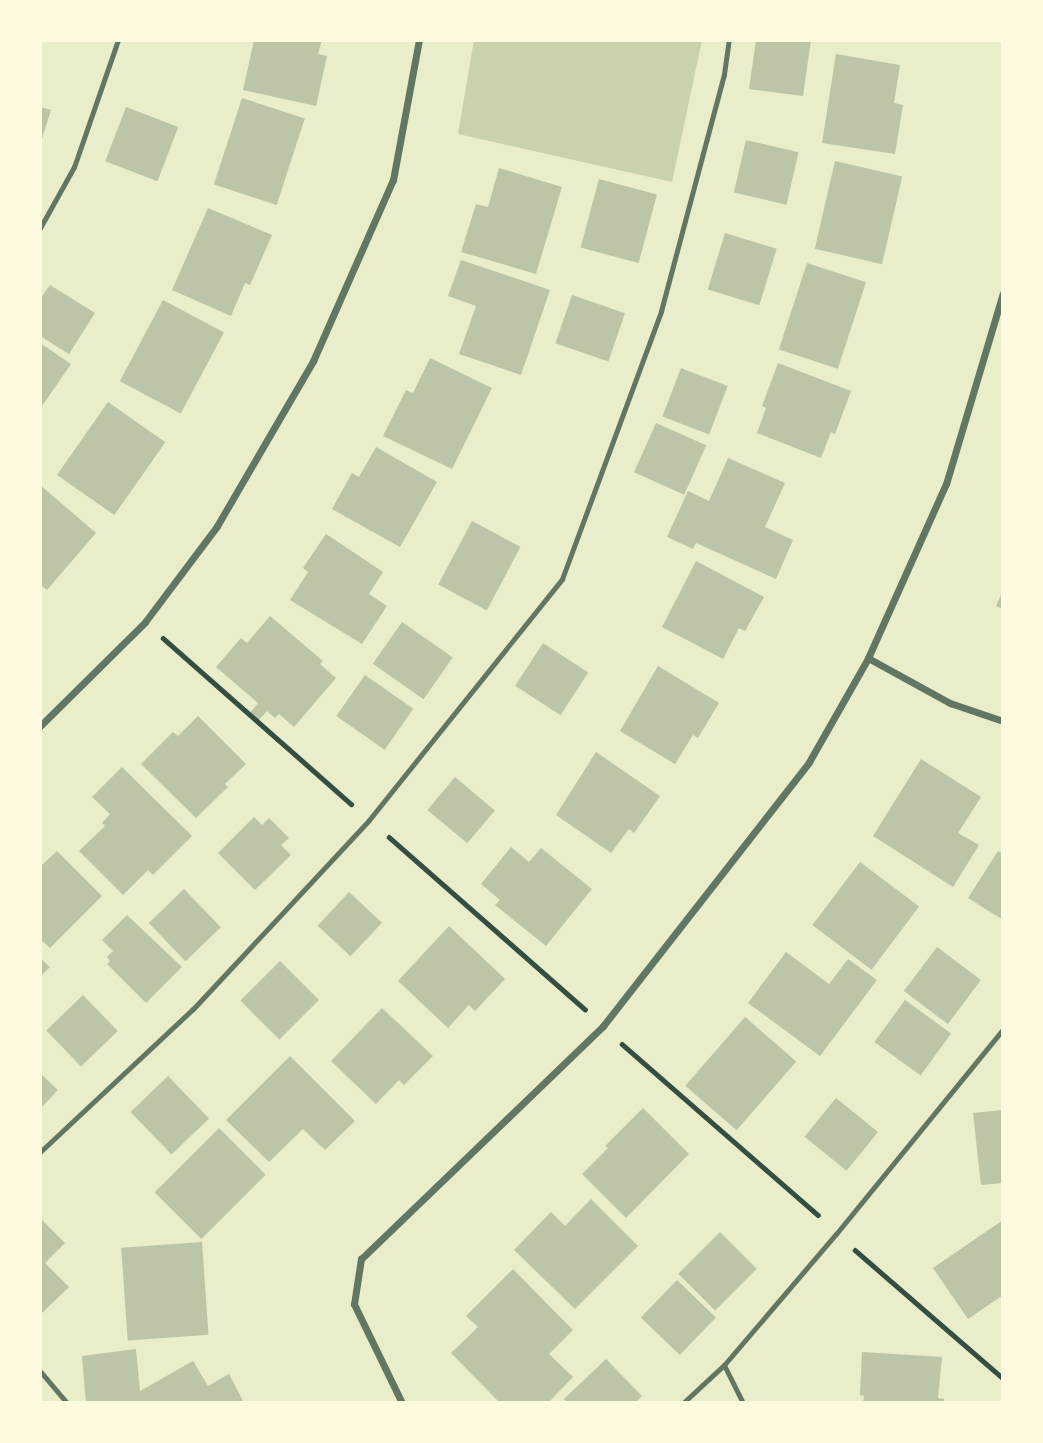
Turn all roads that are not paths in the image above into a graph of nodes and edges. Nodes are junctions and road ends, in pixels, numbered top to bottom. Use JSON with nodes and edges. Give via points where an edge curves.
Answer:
{"nodes":[{"id":1,"x":118,"y":40,"type":"edge"},
{"id":2,"x":419,"y":40,"type":"edge"},
{"id":3,"x":729,"y":40,"type":"edge"},
{"id":4,"x":40,"y":228,"type":"edge"},
{"id":5,"x":1003,"y":293,"type":"edge"},
{"id":6,"x":868,"y":658,"type":"junction"},
{"id":7,"x":1003,"y":721,"type":"edge"},
{"id":8,"x":40,"y":726,"type":"edge"},
{"id":9,"x":1003,"y":1029,"type":"edge"},
{"id":10,"x":40,"y":1152,"type":"edge"},
{"id":11,"x":724,"y":1365,"type":"junction"},
{"id":12,"x":40,"y":1371,"type":"edge"},
{"id":13,"x":67,"y":1403,"type":"edge"},
{"id":14,"x":402,"y":1403,"type":"edge"},
{"id":15,"x":683,"y":1403,"type":"edge"},
{"id":16,"x":743,"y":1403,"type":"edge"}],
"edges":[{"from":1,"to":4,"type":"lane","via":[[74,167]]},
{"from":2,"to":8,"type":"street","via":[[393,180],[313,361],[217,526],[145,622]]},
{"from":3,"to":10,"type":"lane","via":[[661,311],[562,579],[369,820],[193,1009]]},
{"from":5,"to":6,"type":"street","via":[[946,484]]},
{"from":6,"to":7,"type":"street","via":[[950,703]]},
{"from":6,"to":14,"type":"street","via":[[808,762],[603,1026],[361,1259],[354,1304]]},
{"from":9,"to":11,"type":"lane"},
{"from":11,"to":15,"type":"lane"},
{"from":11,"to":16,"type":"lane"},
{"from":12,"to":13,"type":"lane"}]}
